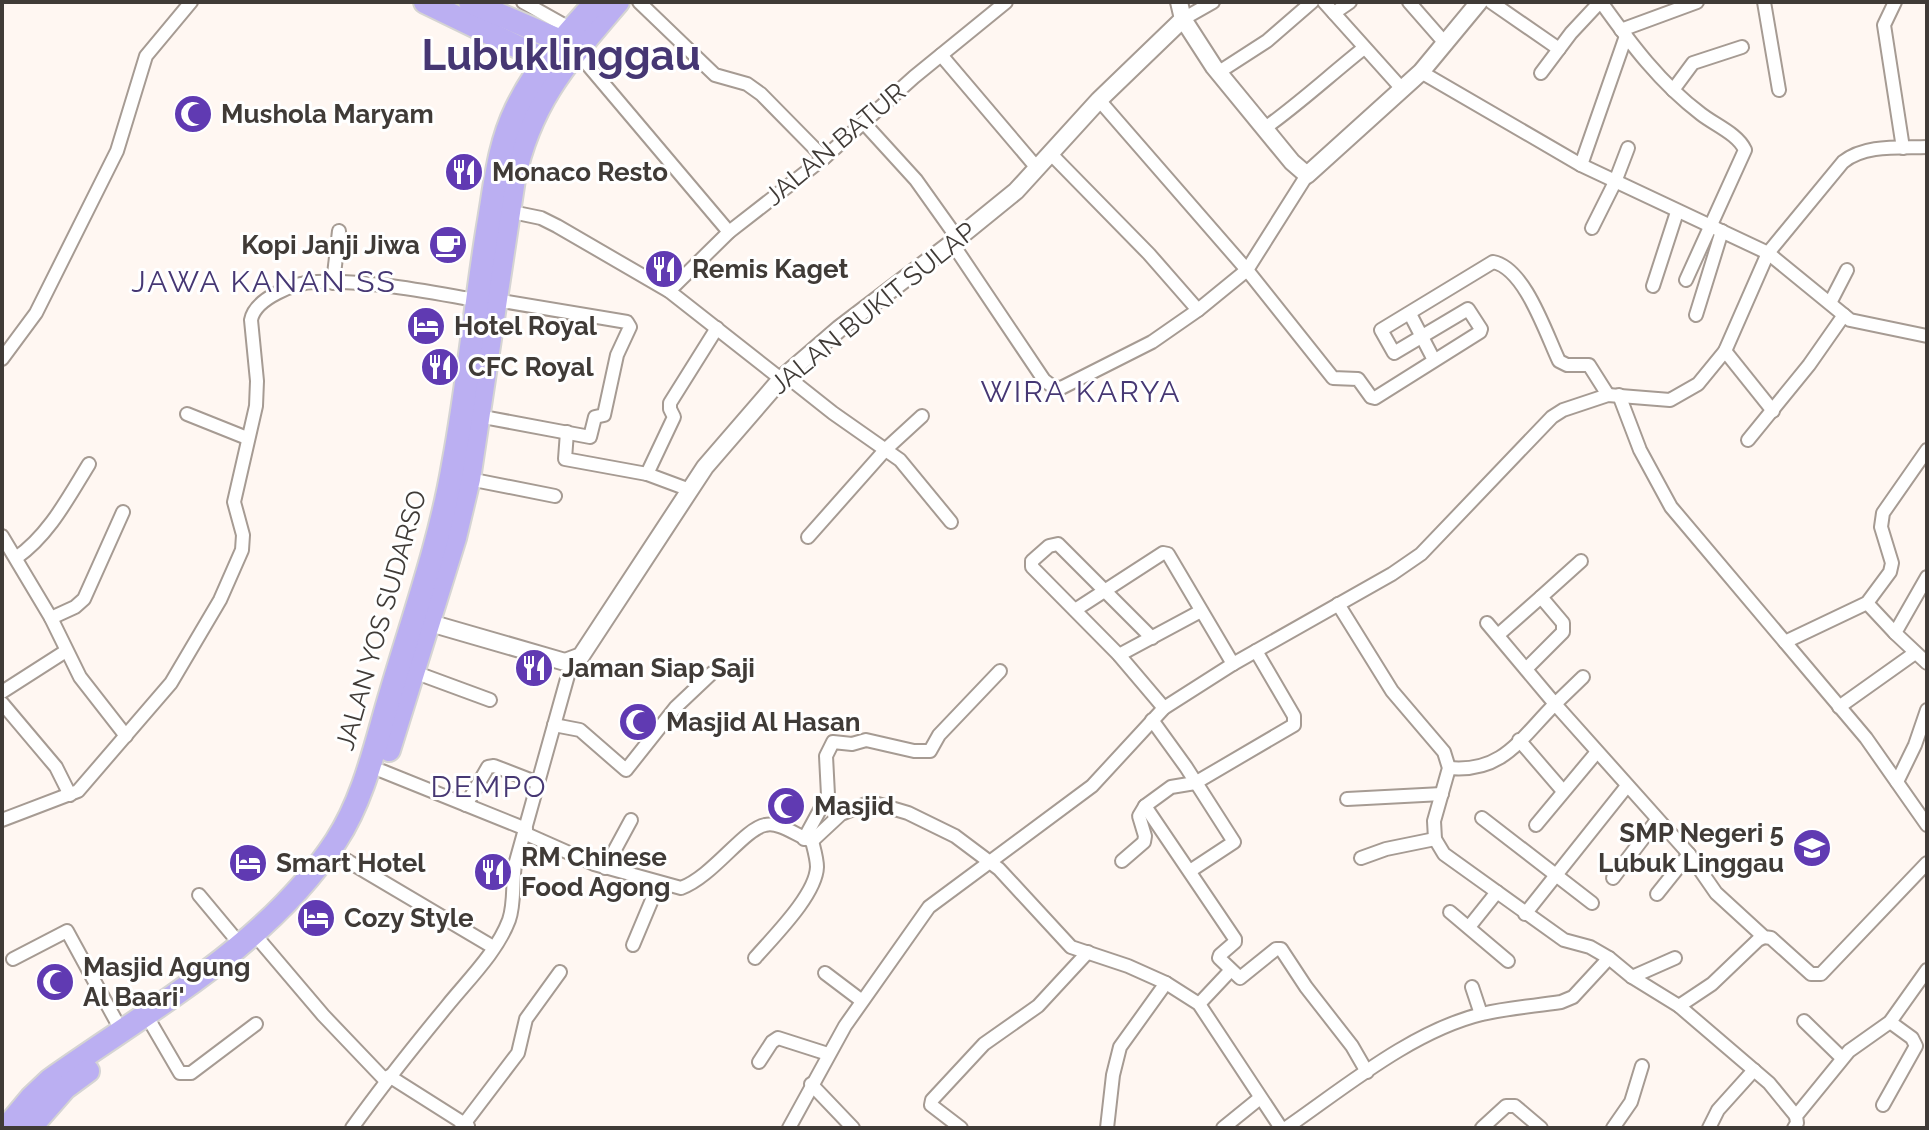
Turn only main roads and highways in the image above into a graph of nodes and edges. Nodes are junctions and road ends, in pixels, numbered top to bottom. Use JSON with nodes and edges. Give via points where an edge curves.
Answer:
{"nodes":[{"id":1,"x":425,"y":2,"type":"edge"},
{"id":2,"x":470,"y":2,"type":"edge"},
{"id":3,"x":596,"y":2,"type":"edge"},
{"id":4,"x":618,"y":2,"type":"edge"},
{"id":5,"x":563,"y":50,"type":"junction"},
{"id":6,"x":486,"y":300,"type":"junction"},
{"id":7,"x":422,"y":620,"type":"junction"},
{"id":8,"x":307,"y":888,"type":"junction"},
{"id":9,"x":250,"y":943,"type":"junction"},
{"id":10,"x":55,"y":1087,"type":"junction"},
{"id":11,"x":38,"y":1124,"type":"edge"},
{"id":12,"x":6,"y":1128,"type":"edge"}],
"edges":[{"from":1,"to":5,"type":"highway"},
{"from":2,"to":5,"type":"highway"},
{"from":3,"to":5,"type":"highway","name":"JALAN YOS SUDARSO"},
{"from":4,"to":5,"type":"highway","name":"JALAN YOS SUDARSO"},
{"from":5,"to":6,"type":"highway","name":"JALAN YOS SUDARSO","via":[[516,108],[503,141],[500,210]]},
{"from":6,"to":7,"type":"highway","name":"JALAN YOS SUDARSO"},
{"from":6,"to":7,"type":"highway","name":"JALAN YOS SUDARSO","via":[[469,479],[455,538]]},
{"from":7,"to":8,"type":"highway","name":"JALAN YOS SUDARSO","via":[[353,807]]},
{"from":7,"to":8,"type":"highway","name":"JALAN YOS SUDARSO","via":[[414,672],[368,812],[341,857]]},
{"from":8,"to":9,"type":"highway","name":"JALAN YOS SUDARSO","via":[[275,912]]},
{"from":9,"to":10,"type":"highway","name":"JALAN YOS SUDARSO","via":[[121,1030]]},
{"from":9,"to":10,"type":"highway","name":"JALAN YOS SUDARSO","via":[[152,1025]]},
{"from":10,"to":11,"type":"highway","name":"JALAN YOS SUDARSO"},
{"from":10,"to":12,"type":"highway","name":"JALAN YOS SUDARSO","via":[[31,1098]]}]}
